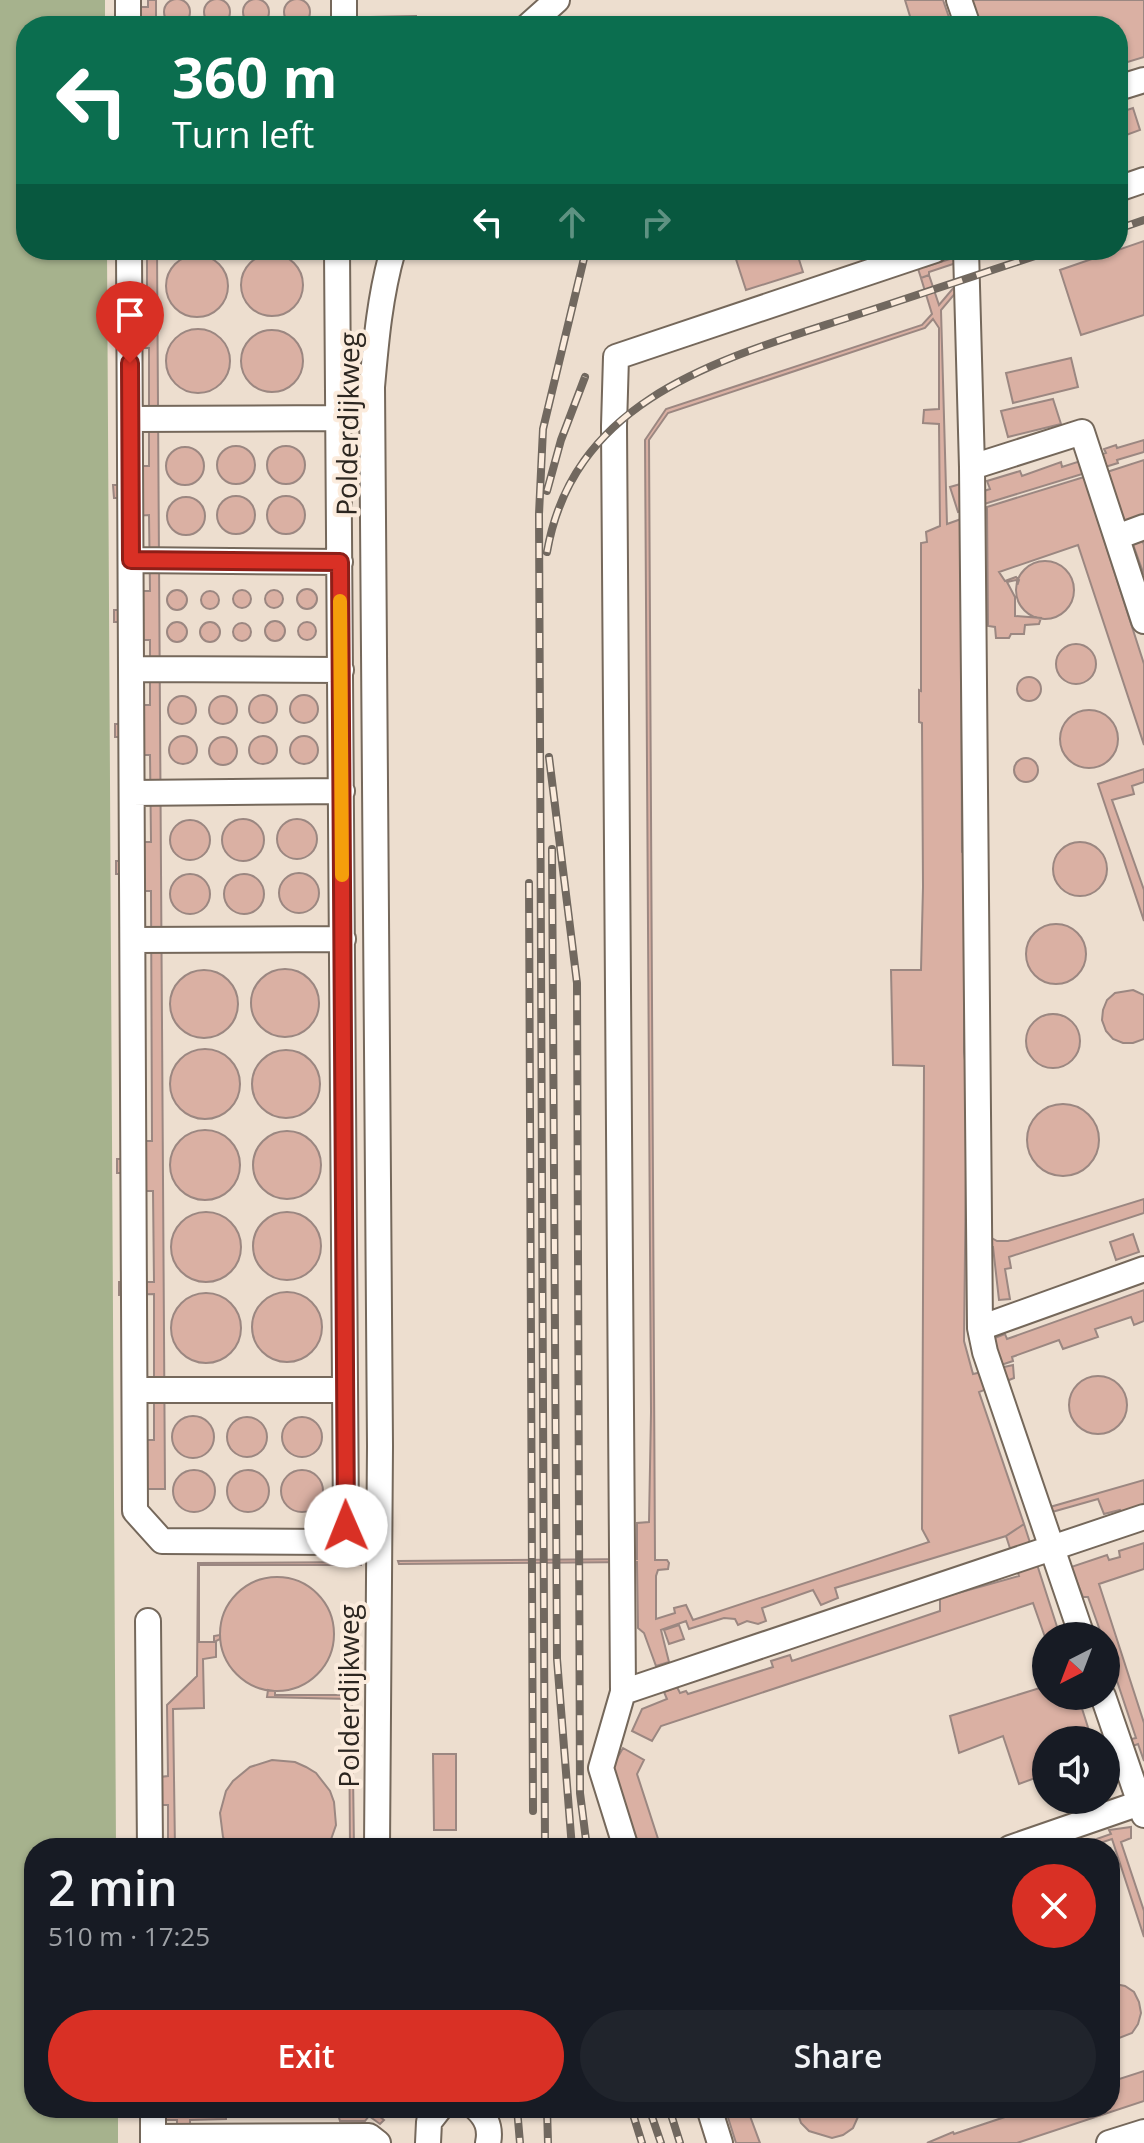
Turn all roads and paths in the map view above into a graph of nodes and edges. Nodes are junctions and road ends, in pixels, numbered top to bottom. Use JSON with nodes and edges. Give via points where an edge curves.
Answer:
{"nodes":[{"id":1,"x":557,"y":0,"type":"edge"},
{"id":2,"x":539,"y":16,"type":"edge"},
{"id":3,"x":129,"y":260,"type":"edge"},
{"id":4,"x":337,"y":260,"type":"edge"},
{"id":5,"x":390,"y":260,"type":"edge"},
{"id":6,"x":905,"y":260,"type":"edge"},
{"id":7,"x":966,"y":260,"type":"edge"},
{"id":8,"x":339,"y":418,"type":"junction"},
{"id":9,"x":130,"y":419,"type":"junction"},
{"id":10,"x":972,"y":467,"type":"junction"},
{"id":11,"x":1144,"y":527,"type":"edge"},
{"id":12,"x":1117,"y":537,"type":"junction"},
{"id":13,"x":131,"y":560,"type":"junction"},
{"id":14,"x":340,"y":562,"type":"junction"},
{"id":15,"x":1144,"y":621,"type":"edge"},
{"id":16,"x":131,"y":669,"type":"junction"},
{"id":17,"x":341,"y":670,"type":"junction"},
{"id":18,"x":342,"y":791,"type":"junction"},
{"id":19,"x":132,"y":793,"type":"junction"},
{"id":20,"x":343,"y":939,"type":"junction"},
{"id":21,"x":133,"y":940,"type":"junction"},
{"id":22,"x":1144,"y":1269,"type":"edge"},
{"id":23,"x":980,"y":1328,"type":"junction"},
{"id":24,"x":135,"y":1390,"type":"junction"},
{"id":25,"x":345,"y":1390,"type":"junction"},
{"id":26,"x":1144,"y":1517,"type":"edge"},
{"id":27,"x":1052,"y":1550,"type":"junction"},
{"id":28,"x":148,"y":1621,"type":"dead end"},
{"id":29,"x":1077,"y":1622,"type":"edge"},
{"id":30,"x":623,"y":1692,"type":"junction"},
{"id":31,"x":1108,"y":1710,"type":"edge"},
{"id":32,"x":1142,"y":1809,"type":"edge"},
{"id":33,"x":150,"y":1838,"type":"edge"},
{"id":34,"x":377,"y":1838,"type":"edge"},
{"id":35,"x":623,"y":1838,"type":"edge"},
{"id":36,"x":1044,"y":1838,"type":"edge"},
{"id":37,"x":153,"y":2118,"type":"edge"},
{"id":38,"x":432,"y":2118,"type":"edge"},
{"id":39,"x":484,"y":2118,"type":"edge"},
{"id":40,"x":712,"y":2118,"type":"edge"},
{"id":41,"x":1144,"y":2132,"type":"edge"},
{"id":42,"x":153,"y":2140,"type":"edge"},
{"id":43,"x":378,"y":2143,"type":"edge"},
{"id":44,"x":428,"y":2143,"type":"edge"},
{"id":45,"x":488,"y":2143,"type":"edge"},
{"id":46,"x":720,"y":2143,"type":"edge"},
{"id":47,"x":1109,"y":2143,"type":"edge"}],
"edges":[{"from":1,"to":2,"type":"street"},
{"from":3,"to":9,"type":"street"},
{"from":4,"to":8,"type":"street"},
{"from":5,"to":34,"type":"street","name":"Polderdijkweg","via":[[372,387],[380,1446]]},
{"from":6,"to":30,"type":"street","via":[[616,357]]},
{"from":7,"to":10,"type":"street"},
{"from":8,"to":9,"type":"street"},
{"from":8,"to":14,"type":"street"},
{"from":9,"to":13,"type":"street"},
{"from":10,"to":12,"type":"street","via":[[1082,432]]},
{"from":10,"to":23,"type":"street"},
{"from":11,"to":12,"type":"street"},
{"from":12,"to":15,"type":"street"},
{"from":13,"to":14,"type":"street"},
{"from":13,"to":16,"type":"street"},
{"from":14,"to":17,"type":"street"},
{"from":16,"to":17,"type":"street"},
{"from":16,"to":19,"type":"street"},
{"from":17,"to":18,"type":"street"},
{"from":18,"to":19,"type":"street"},
{"from":18,"to":20,"type":"street"},
{"from":19,"to":21,"type":"street"},
{"from":20,"to":21,"type":"street"},
{"from":20,"to":25,"type":"street"},
{"from":21,"to":24,"type":"street"},
{"from":22,"to":23,"type":"street"},
{"from":23,"to":27,"type":"street"},
{"from":24,"to":25,"type":"street"},
{"from":24,"to":25,"type":"street","via":[[135,1511],[162,1541],[331,1542],[346,1526]]},
{"from":26,"to":27,"type":"street"},
{"from":27,"to":29,"type":"street"},
{"from":27,"to":30,"type":"street"},
{"from":28,"to":33,"type":"street"},
{"from":30,"to":35,"type":"street","via":[[601,1768]]},
{"from":31,"to":32,"type":"street"},
{"from":32,"to":36,"type":"street"},
{"from":37,"to":42,"type":"street"},
{"from":38,"to":44,"type":"street"},
{"from":39,"to":45,"type":"street"},
{"from":40,"to":46,"type":"street"},
{"from":41,"to":47,"type":"street"},
{"from":42,"to":43,"type":"street","via":[[369,2136]]}]}
